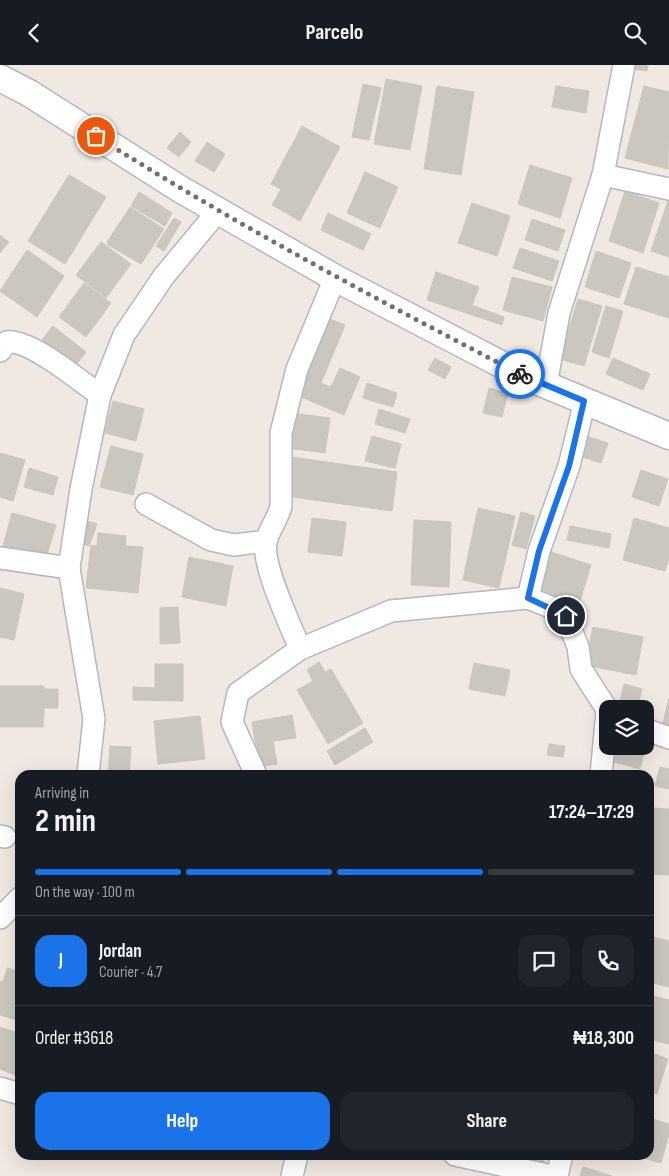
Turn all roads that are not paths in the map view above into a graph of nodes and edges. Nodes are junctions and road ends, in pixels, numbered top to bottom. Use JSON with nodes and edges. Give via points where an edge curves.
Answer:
{"nodes":[{"id":1,"x":624,"y":65,"type":"edge"},
{"id":2,"x":0,"y":78,"type":"edge"},
{"id":3,"x":603,"y":175,"type":"junction"},
{"id":4,"x":669,"y":189,"type":"edge"},
{"id":5,"x":218,"y":211,"type":"junction"},
{"id":6,"x":335,"y":277,"type":"junction"},
{"id":7,"x":0,"y":351,"type":"edge"},
{"id":8,"x":546,"y":385,"type":"junction"},
{"id":9,"x":100,"y":395,"type":"junction"},
{"id":10,"x":584,"y":401,"type":"junction"},
{"id":11,"x":669,"y":436,"type":"edge"},
{"id":12,"x":146,"y":504,"type":"dead end"},
{"id":13,"x":266,"y":541,"type":"junction"},
{"id":14,"x":0,"y":557,"type":"edge"},
{"id":15,"x":69,"y":568,"type":"junction"},
{"id":16,"x":528,"y":598,"type":"junction"},
{"id":17,"x":300,"y":649,"type":"junction"},
{"id":18,"x":600,"y":700,"type":"edge"},
{"id":19,"x":654,"y":732,"type":"edge"},
{"id":20,"x":669,"y":738,"type":"edge"},
{"id":21,"x":603,"y":755,"type":"edge"},
{"id":22,"x":89,"y":770,"type":"edge"},
{"id":23,"x":254,"y":770,"type":"edge"},
{"id":24,"x":601,"y":770,"type":"edge"},
{"id":25,"x":15,"y":903,"type":"edge"},
{"id":26,"x":0,"y":918,"type":"edge"},
{"id":27,"x":0,"y":1088,"type":"edge"},
{"id":28,"x":15,"y":1092,"type":"edge"},
{"id":29,"x":296,"y":1160,"type":"edge"},
{"id":30,"x":478,"y":1160,"type":"edge"},
{"id":31,"x":561,"y":1160,"type":"edge"},
{"id":32,"x":292,"y":1176,"type":"edge"},
{"id":33,"x":552,"y":1176,"type":"edge"},
{"id":34,"x":557,"y":1176,"type":"edge"}],
"edges":[{"from":1,"to":3,"type":"street"},
{"from":2,"to":5,"type":"street"},
{"from":3,"to":4,"type":"street"},
{"from":3,"to":8,"type":"street","via":[[558,313]]},
{"from":5,"to":6,"type":"street"},
{"from":5,"to":9,"type":"street","via":[[164,276],[124,335]]},
{"from":6,"to":8,"type":"street"},
{"from":6,"to":13,"type":"street","via":[[297,369],[281,433],[281,506]]},
{"from":7,"to":9,"type":"street","via":[[7,342],[13,341],[30,348]]},
{"from":8,"to":10,"type":"street"},
{"from":9,"to":15,"type":"street","via":[[80,489]]},
{"from":10,"to":11,"type":"street"},
{"from":10,"to":16,"type":"street","via":[[569,466],[539,551]]},
{"from":12,"to":13,"type":"street","via":[[211,539],[234,545]]},
{"from":13,"to":17,"type":"street","via":[[265,555],[269,568]]},
{"from":14,"to":15,"type":"street"},
{"from":15,"to":22,"type":"street","via":[[94,719]]},
{"from":16,"to":17,"type":"street","via":[[391,611]]},
{"from":16,"to":18,"type":"street","via":[[566,616],[578,647],[581,669]]},
{"from":17,"to":23,"type":"street","via":[[238,693],[232,722]]},
{"from":19,"to":20,"type":"street"},
{"from":21,"to":24,"type":"street"},
{"from":25,"to":26,"type":"street"},
{"from":27,"to":28,"type":"street"},
{"from":29,"to":32,"type":"street"},
{"from":30,"to":33,"type":"street"},
{"from":31,"to":34,"type":"street"}]}
